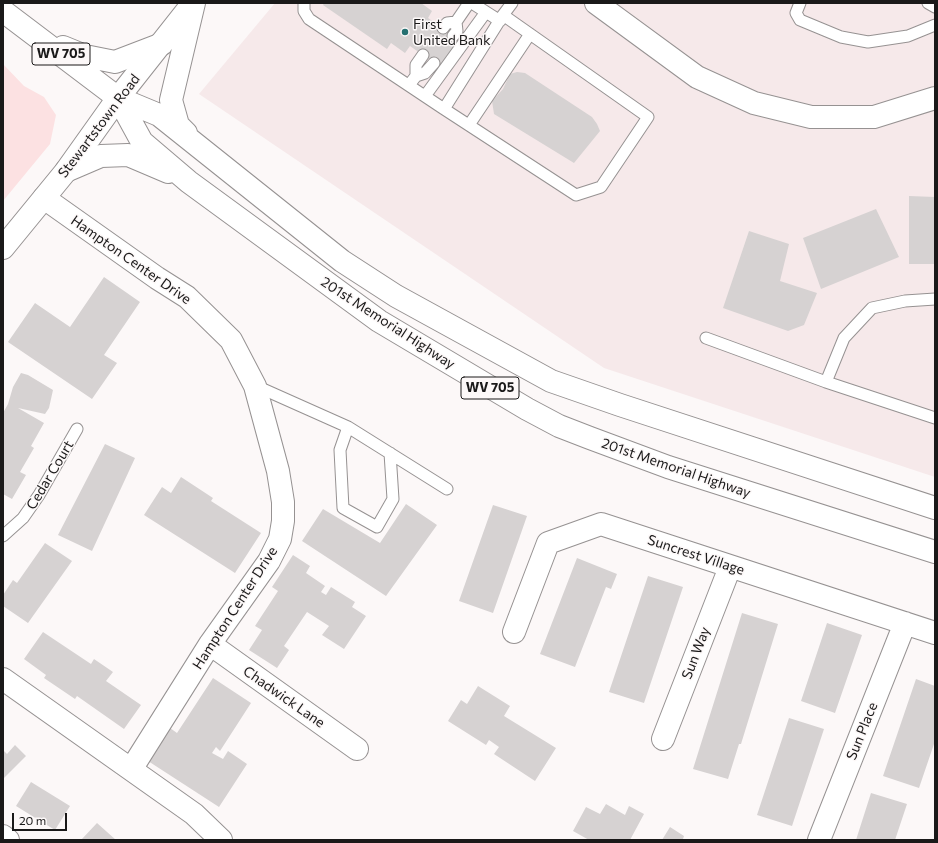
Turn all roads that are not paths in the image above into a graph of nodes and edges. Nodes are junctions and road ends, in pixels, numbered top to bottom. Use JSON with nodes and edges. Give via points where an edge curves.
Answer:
{"nodes":[{"id":1,"x":193,"y":3,"type":"edge"},
{"id":2,"x":304,"y":3,"type":"edge"},
{"id":3,"x":470,"y":3,"type":"edge"},
{"id":4,"x":512,"y":3,"type":"edge"},
{"id":5,"x":596,"y":3,"type":"edge"},
{"id":6,"x":800,"y":3,"type":"edge"},
{"id":7,"x":928,"y":3,"type":"edge"},
{"id":8,"x":935,"y":7,"type":"edge"},
{"id":9,"x":3,"y":11,"type":"edge"},
{"id":10,"x":486,"y":12,"type":"junction"},
{"id":11,"x":502,"y":18,"type":"junction"},
{"id":12,"x":456,"y":22,"type":"junction"},
{"id":13,"x":935,"y":25,"type":"edge"},
{"id":14,"x":443,"y":28,"type":"dead end"},
{"id":15,"x":33,"y":33,"type":"junction"},
{"id":16,"x":530,"y":34,"type":"junction"},
{"id":17,"x":454,"y":36,"type":"dead end"},
{"id":18,"x":162,"y":44,"type":"junction"},
{"id":19,"x":423,"y":55,"type":"dead end"},
{"id":20,"x":434,"y":63,"type":"dead end"},
{"id":21,"x":416,"y":76,"type":"junction"},
{"id":22,"x":409,"y":86,"type":"junction"},
{"id":23,"x":425,"y":96,"type":"junction"},
{"id":24,"x":118,"y":98,"type":"junction"},
{"id":25,"x":935,"y":98,"type":"edge"},
{"id":26,"x":444,"y":109,"type":"junction"},
{"id":27,"x":469,"y":125,"type":"junction"},
{"id":28,"x":208,"y":155,"type":"junction"},
{"id":29,"x":66,"y":171,"type":"junction"},
{"id":30,"x":189,"y":182,"type":"junction"},
{"id":31,"x":44,"y":198,"type":"junction"},
{"id":32,"x":3,"y":248,"type":"edge"},
{"id":33,"x":935,"y":299,"type":"edge"},
{"id":34,"x":706,"y":338,"type":"dead end"},
{"id":35,"x":826,"y":382,"type":"junction"},
{"id":36,"x":255,"y":386,"type":"junction"},
{"id":37,"x":935,"y":418,"type":"edge"},
{"id":38,"x":348,"y":427,"type":"junction"},
{"id":39,"x":77,"y":429,"type":"dead end"},
{"id":40,"x":390,"y":453,"type":"junction"},
{"id":41,"x":447,"y":490,"type":"dead end"},
{"id":42,"x":935,"y":508,"type":"edge"},
{"id":43,"x":3,"y":536,"type":"edge"},
{"id":44,"x":935,"y":552,"type":"edge"},
{"id":45,"x":730,"y":567,"type":"junction"},
{"id":46,"x":905,"y":623,"type":"junction"},
{"id":47,"x":514,"y":632,"type":"dead end"},
{"id":48,"x":935,"y":633,"type":"edge"},
{"id":49,"x":210,"y":644,"type":"junction"},
{"id":50,"x":3,"y":679,"type":"edge"},
{"id":51,"x":663,"y":739,"type":"dead end"},
{"id":52,"x":357,"y":749,"type":"dead end"},
{"id":53,"x":132,"y":768,"type":"junction"},
{"id":54,"x":3,"y":836,"type":"edge"},
{"id":55,"x":8,"y":840,"type":"edge"},
{"id":56,"x":221,"y":840,"type":"edge"},
{"id":57,"x":819,"y":840,"type":"edge"}],
"edges":[{"from":1,"to":18,"type":"street","name":"Stewartstown Road"},
{"from":1,"to":28,"type":"street","via":[[171,100],[178,125]]},
{"from":2,"to":22,"type":"lane","via":[[304,11],[309,19]]},
{"from":3,"to":10,"type":"lane"},
{"from":3,"to":12,"type":"lane"},
{"from":4,"to":11,"type":"lane"},
{"from":5,"to":25,"type":"street","via":[[696,77],[754,103],[811,117],[874,117]]},
{"from":6,"to":13,"type":"lane","via":[[796,13],[800,20],[841,37],[868,42],[908,36]]},
{"from":7,"to":8,"type":"lane"},
{"from":9,"to":15,"type":"street","name":"201st Memorial Highway","number":"WV 705"},
{"from":10,"to":11,"type":"lane"},
{"from":10,"to":23,"type":"lane"},
{"from":11,"to":16,"type":"lane"},
{"from":11,"to":26,"type":"lane"},
{"from":12,"to":14,"type":"lane","via":[[447,23]]},
{"from":12,"to":17,"type":"lane","via":[[457,31]]},
{"from":15,"to":18,"type":"street","via":[[85,56],[115,62]]},
{"from":15,"to":24,"type":"street","name":"201st Memorial Highway","number":"WV 705"},
{"from":16,"to":27,"type":"lane"},
{"from":16,"to":27,"type":"lane","via":[[648,117],[601,187],[576,195]]},
{"from":18,"to":24,"type":"street","name":"Stewartstown Road"},
{"from":19,"to":21,"type":"lane","via":[[416,65]]},
{"from":20,"to":21,"type":"lane","via":[[425,73]]},
{"from":21,"to":22,"type":"lane"},
{"from":22,"to":23,"type":"lane"},
{"from":23,"to":26,"type":"lane"},
{"from":24,"to":28,"type":"street","name":"201st Memorial Highway","number":"WV 705","via":[[159,115]]},
{"from":24,"to":29,"type":"street","name":"Stewartstown Road"},
{"from":24,"to":30,"type":"street","name":"201st Memorial Highway","number":"WV 705","via":[[142,142]]},
{"from":26,"to":27,"type":"lane"},
{"from":28,"to":42,"type":"street","name":"201st Memorial Highway","number":"WV 705","via":[[354,268],[396,296],[550,381]]},
{"from":29,"to":30,"type":"street","via":[[101,156],[128,155]]},
{"from":29,"to":31,"type":"street","name":"Stewartstown Road"},
{"from":30,"to":44,"type":"street","name":"201st Memorial Highway","number":"WV 705","via":[[379,321],[559,426],[668,467]]},
{"from":31,"to":32,"type":"street","name":"Stewartstown Road"},
{"from":31,"to":36,"type":"street","name":"Hampton Center Drive","via":[[187,297],[231,340]]},
{"from":33,"to":35,"type":"lane","via":[[905,301],[872,308],[844,338]]},
{"from":34,"to":35,"type":"lane"},
{"from":35,"to":37,"type":"lane"},
{"from":36,"to":38,"type":"lane"},
{"from":36,"to":49,"type":"street","name":"Hampton Center Drive","via":[[278,471],[283,502],[280,539],[268,561]]},
{"from":38,"to":40,"type":"lane"},
{"from":38,"to":40,"type":"lane","via":[[340,450],[343,508],[377,527],[393,499]]},
{"from":39,"to":43,"type":"lane","name":"Cedar Court","via":[[40,495],[23,518]]},
{"from":40,"to":41,"type":"lane"},
{"from":45,"to":46,"type":"street","name":"Suncrest Village"},
{"from":45,"to":47,"type":"street","name":"Suncrest Village","via":[[601,524],[548,543]]},
{"from":45,"to":51,"type":"street","name":"Sun Way"},
{"from":46,"to":48,"type":"street","name":"Suncrest Village"},
{"from":46,"to":57,"type":"street","name":"Sun Place"},
{"from":49,"to":52,"type":"street","name":"Chadwick Lane"},
{"from":49,"to":53,"type":"street","name":"Hampton Center Drive"},
{"from":50,"to":53,"type":"street"},
{"from":53,"to":56,"type":"street","via":[[194,814]]},
{"from":54,"to":55,"type":"street"}]}
